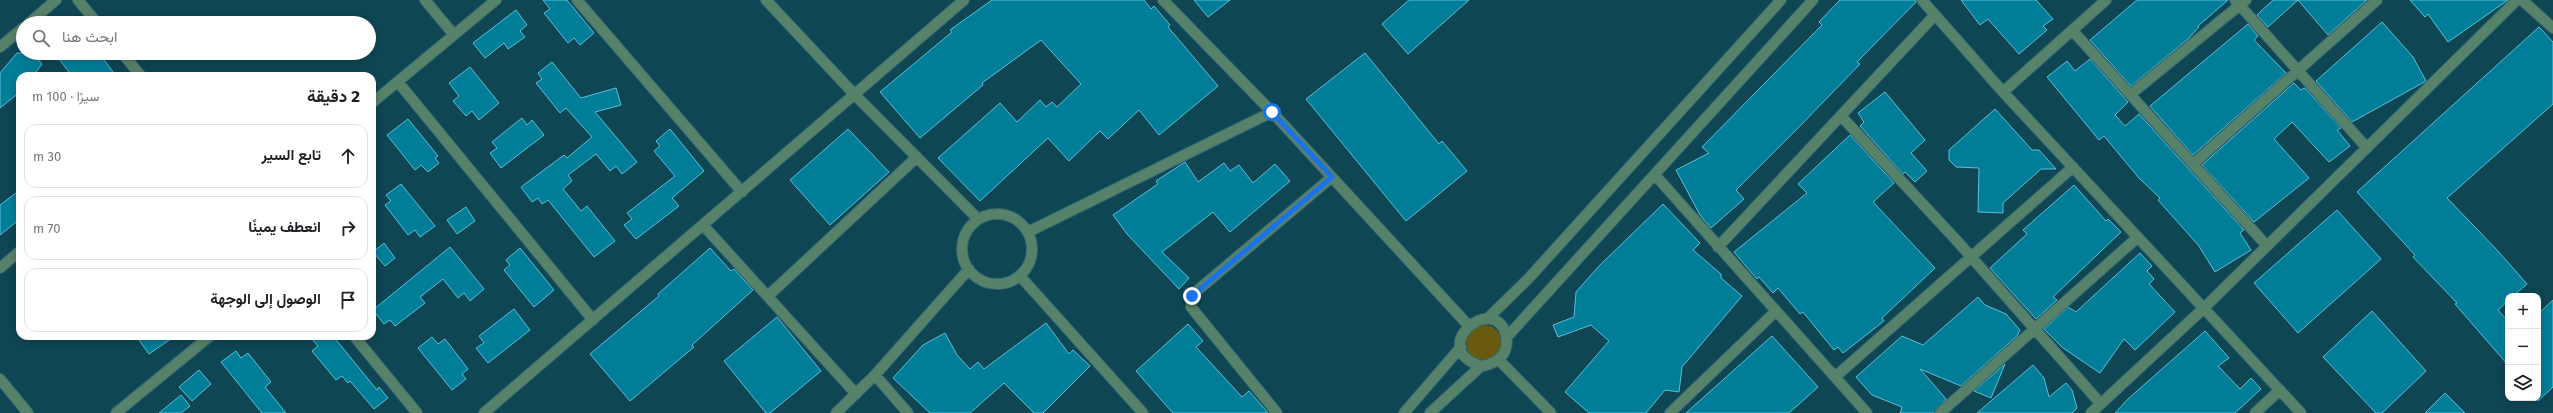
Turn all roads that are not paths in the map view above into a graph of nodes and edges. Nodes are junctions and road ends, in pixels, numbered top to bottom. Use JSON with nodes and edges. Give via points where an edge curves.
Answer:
{"nodes":[{"id":1,"x":56,"y":0,"type":"edge"},
{"id":2,"x":78,"y":0,"type":"edge"},
{"id":3,"x":425,"y":0,"type":"edge"},
{"id":4,"x":496,"y":0,"type":"edge"},
{"id":5,"x":577,"y":0,"type":"edge"},
{"id":6,"x":766,"y":0,"type":"edge"},
{"id":7,"x":964,"y":0,"type":"edge"},
{"id":8,"x":1163,"y":0,"type":"edge"},
{"id":9,"x":1781,"y":0,"type":"edge"},
{"id":10,"x":1812,"y":0,"type":"edge"},
{"id":11,"x":1922,"y":0,"type":"edge"},
{"id":12,"x":2106,"y":0,"type":"edge"},
{"id":13,"x":2377,"y":0,"type":"edge"},
{"id":14,"x":2517,"y":0,"type":"edge"},
{"id":15,"x":2522,"y":0,"type":"edge"},
{"id":16,"x":2240,"y":2,"type":"edge"},
{"id":17,"x":1935,"y":15,"type":"junction"},
{"id":18,"x":37,"y":16,"type":"edge"},
{"id":19,"x":91,"y":16,"type":"edge"},
{"id":20,"x":2553,"y":28,"type":"edge"},
{"id":21,"x":2072,"y":30,"type":"junction"},
{"id":22,"x":16,"y":34,"type":"edge"},
{"id":23,"x":454,"y":35,"type":"junction"},
{"id":24,"x":0,"y":47,"type":"edge"},
{"id":25,"x":128,"y":60,"type":"edge"},
{"id":26,"x":2298,"y":70,"type":"junction"},
{"id":27,"x":138,"y":72,"type":"edge"},
{"id":28,"x":398,"y":82,"type":"junction"},
{"id":29,"x":2003,"y":92,"type":"junction"},
{"id":30,"x":2131,"y":94,"type":"junction"},
{"id":31,"x":855,"y":95,"type":"junction"},
{"id":32,"x":376,"y":100,"type":"edge"},
{"id":33,"x":1272,"y":112,"type":"junction"},
{"id":34,"x":1840,"y":116,"type":"junction"},
{"id":35,"x":2367,"y":148,"type":"junction"},
{"id":36,"x":917,"y":157,"type":"junction"},
{"id":37,"x":2193,"y":164,"type":"junction"},
{"id":38,"x":2073,"y":167,"type":"junction"},
{"id":39,"x":1655,"y":176,"type":"junction"},
{"id":40,"x":1332,"y":177,"type":"junction"},
{"id":41,"x":742,"y":192,"type":"junction"},
{"id":42,"x":978,"y":219,"type":"junction"},
{"id":43,"x":703,"y":225,"type":"junction"},
{"id":44,"x":1028,"y":232,"type":"junction"},
{"id":45,"x":2138,"y":237,"type":"junction"},
{"id":46,"x":2267,"y":246,"type":"junction"},
{"id":47,"x":1718,"y":247,"type":"junction"},
{"id":48,"x":16,"y":254,"type":"edge"},
{"id":49,"x":1971,"y":257,"type":"junction"},
{"id":50,"x":0,"y":268,"type":"edge"},
{"id":51,"x":968,"y":269,"type":"junction"},
{"id":52,"x":1020,"y":276,"type":"junction"},
{"id":53,"x":768,"y":296,"type":"junction"},
{"id":54,"x":2204,"y":308,"type":"junction"},
{"id":55,"x":1776,"y":311,"type":"junction"},
{"id":56,"x":593,"y":320,"type":"junction"},
{"id":57,"x":1487,"y":320,"type":"junction"},
{"id":58,"x":1468,"y":325,"type":"junction"},
{"id":59,"x":2034,"y":329,"type":"junction"},
{"id":60,"x":1506,"y":338,"type":"junction"},
{"id":61,"x":205,"y":340,"type":"edge"},
{"id":62,"x":357,"y":340,"type":"edge"},
{"id":63,"x":1461,"y":347,"type":"junction"},
{"id":64,"x":1499,"y":360,"type":"junction"},
{"id":65,"x":1481,"y":366,"type":"junction"},
{"id":66,"x":875,"y":374,"type":"junction"},
{"id":67,"x":1835,"y":377,"type":"junction"},
{"id":68,"x":0,"y":379,"type":"edge"},
{"id":69,"x":2280,"y":390,"type":"junction"},
{"id":70,"x":856,"y":394,"type":"junction"},
{"id":71,"x":2100,"y":404,"type":"junction"},
{"id":72,"x":28,"y":413,"type":"edge"},
{"id":73,"x":116,"y":413,"type":"edge"},
{"id":74,"x":417,"y":413,"type":"edge"},
{"id":75,"x":484,"y":413,"type":"edge"},
{"id":76,"x":836,"y":413,"type":"edge"},
{"id":77,"x":908,"y":413,"type":"edge"},
{"id":78,"x":1142,"y":413,"type":"edge"},
{"id":79,"x":1277,"y":413,"type":"edge"},
{"id":80,"x":1404,"y":413,"type":"edge"},
{"id":81,"x":1430,"y":413,"type":"edge"},
{"id":82,"x":1551,"y":413,"type":"edge"},
{"id":83,"x":1670,"y":413,"type":"edge"},
{"id":84,"x":1867,"y":413,"type":"edge"},
{"id":85,"x":1940,"y":413,"type":"edge"},
{"id":86,"x":2091,"y":413,"type":"edge"},
{"id":87,"x":2255,"y":413,"type":"edge"},
{"id":88,"x":2301,"y":413,"type":"edge"}],
"edges":[{"from":1,"to":18,"type":"street"},
{"from":2,"to":19,"type":"street"},
{"from":3,"to":23,"type":"street"},
{"from":4,"to":23,"type":"street"},
{"from":5,"to":41,"type":"street"},
{"from":6,"to":31,"type":"street"},
{"from":7,"to":31,"type":"street"},
{"from":8,"to":33,"type":"street"},
{"from":9,"to":57,"type":"street","via":[[1550,256]]},
{"from":10,"to":39,"type":"street"},
{"from":11,"to":17,"type":"street"},
{"from":12,"to":21,"type":"street"},
{"from":13,"to":26,"type":"street"},
{"from":14,"to":35,"type":"street"},
{"from":15,"to":20,"type":"street"},
{"from":16,"to":26,"type":"street"},
{"from":16,"to":30,"type":"street"},
{"from":17,"to":29,"type":"street"},
{"from":17,"to":34,"type":"street"},
{"from":21,"to":29,"type":"street"},
{"from":21,"to":30,"type":"street"},
{"from":22,"to":24,"type":"street"},
{"from":23,"to":28,"type":"street"},
{"from":25,"to":27,"type":"street"},
{"from":26,"to":35,"type":"street"},
{"from":26,"to":37,"type":"street"},
{"from":28,"to":32,"type":"street"},
{"from":28,"to":56,"type":"street"},
{"from":29,"to":38,"type":"street"},
{"from":30,"to":37,"type":"street"},
{"from":31,"to":36,"type":"street"},
{"from":31,"to":41,"type":"street"},
{"from":33,"to":40,"type":"street"},
{"from":33,"to":44,"type":"street"},
{"from":34,"to":47,"type":"street"},
{"from":34,"to":49,"type":"street"},
{"from":35,"to":46,"type":"street"},
{"from":36,"to":42,"type":"street"},
{"from":36,"to":53,"type":"street"},
{"from":37,"to":46,"type":"street"},
{"from":38,"to":45,"type":"street"},
{"from":38,"to":49,"type":"street"},
{"from":39,"to":47,"type":"street"},
{"from":39,"to":60,"type":"street"},
{"from":40,"to":58,"type":"street"},
{"from":40,"to":79,"type":"street","via":[[1192,296],[1191,308]]},
{"from":41,"to":43,"type":"street"},
{"from":42,"to":44,"type":"street","via":[[993,214],[1007,215]]},
{"from":42,"to":51,"type":"street","via":[[965,235],[962,245],[962,255]]},
{"from":43,"to":53,"type":"street"},
{"from":43,"to":56,"type":"street"},
{"from":44,"to":52,"type":"street","via":[[1033,250],[1032,259]]},
{"from":45,"to":54,"type":"street"},
{"from":45,"to":59,"type":"street"},
{"from":46,"to":54,"type":"street"},
{"from":47,"to":55,"type":"street"},
{"from":48,"to":50,"type":"street"},
{"from":49,"to":59,"type":"street"},
{"from":49,"to":67,"type":"street"},
{"from":51,"to":52,"type":"street","via":[[980,280],[990,284],[1000,284]]},
{"from":51,"to":66,"type":"street"},
{"from":52,"to":78,"type":"street"},
{"from":53,"to":70,"type":"street"},
{"from":54,"to":69,"type":"street"},
{"from":54,"to":71,"type":"street"},
{"from":55,"to":67,"type":"street"},
{"from":55,"to":83,"type":"street"},
{"from":56,"to":75,"type":"street"},
{"from":57,"to":58,"type":"street","via":[[1479,320]]},
{"from":57,"to":60,"type":"street","via":[[1500,326]]},
{"from":58,"to":63,"type":"street","via":[[1460,338]]},
{"from":59,"to":71,"type":"street"},
{"from":59,"to":85,"type":"street"},
{"from":60,"to":64,"type":"street","via":[[1505,352]]},
{"from":61,"to":73,"type":"street"},
{"from":62,"to":74,"type":"street"},
{"from":63,"to":65,"type":"street","via":[[1472,363]]},
{"from":63,"to":80,"type":"street"},
{"from":64,"to":65,"type":"street"},
{"from":64,"to":82,"type":"street"},
{"from":65,"to":81,"type":"street"},
{"from":66,"to":70,"type":"street"},
{"from":66,"to":77,"type":"street"},
{"from":67,"to":84,"type":"street"},
{"from":68,"to":72,"type":"street"},
{"from":69,"to":87,"type":"street"},
{"from":69,"to":88,"type":"street"},
{"from":70,"to":76,"type":"street"},
{"from":71,"to":86,"type":"street"}]}
